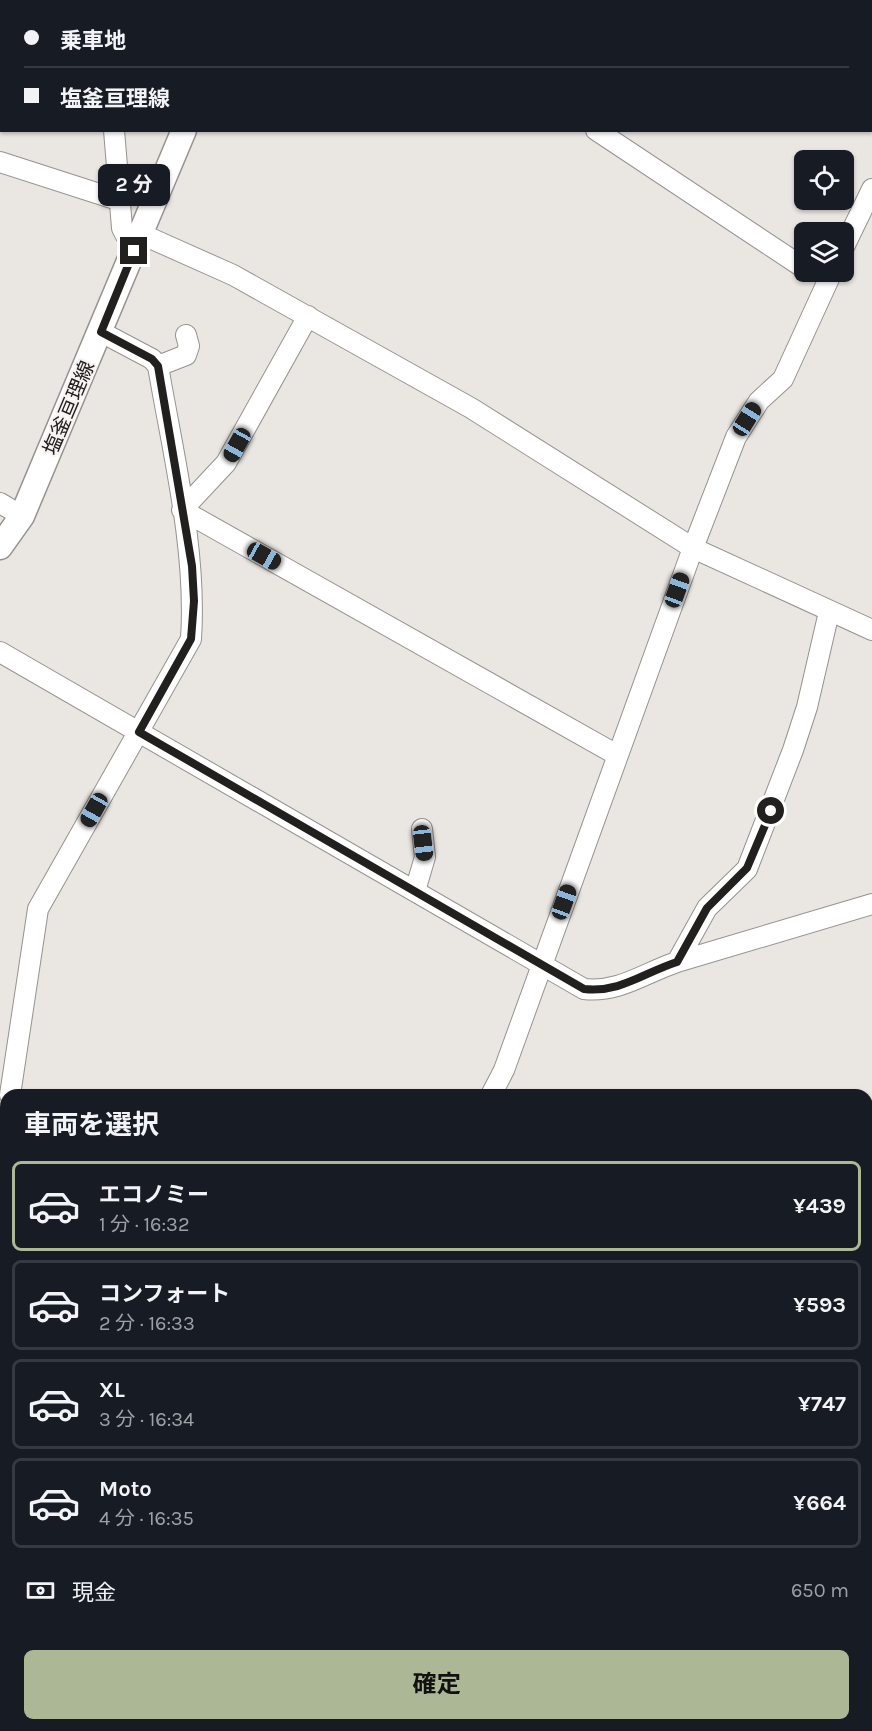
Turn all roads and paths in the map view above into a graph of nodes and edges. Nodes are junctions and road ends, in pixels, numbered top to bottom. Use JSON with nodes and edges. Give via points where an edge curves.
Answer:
{"nodes":[{"id":1,"x":114,"y":132,"type":"edge"},
{"id":2,"x":183,"y":132,"type":"edge"},
{"id":3,"x":599,"y":132,"type":"edge"},
{"id":4,"x":0,"y":162,"type":"edge"},
{"id":5,"x":872,"y":189,"type":"edge"},
{"id":6,"x":118,"y":200,"type":"junction"},
{"id":7,"x":854,"y":226,"type":"edge"},
{"id":8,"x":138,"y":242,"type":"junction"},
{"id":9,"x":794,"y":261,"type":"edge"},
{"id":10,"x":828,"y":282,"type":"edge"},
{"id":11,"x":308,"y":316,"type":"junction"},
{"id":12,"x":101,"y":332,"type":"junction"},
{"id":13,"x":186,"y":335,"type":"dead end"},
{"id":14,"x":158,"y":366,"type":"junction"},
{"id":15,"x":0,"y":503,"type":"edge"},
{"id":16,"x":182,"y":510,"type":"junction"},
{"id":17,"x":22,"y":516,"type":"junction"},
{"id":18,"x":0,"y":547,"type":"edge"},
{"id":19,"x":693,"y":548,"type":"junction"},
{"id":20,"x":830,"y":612,"type":"junction"},
{"id":21,"x":872,"y":630,"type":"edge"},
{"id":22,"x":0,"y":652,"type":"edge"},
{"id":23,"x":139,"y":732,"type":"junction"},
{"id":24,"x":617,"y":755,"type":"junction"},
{"id":25,"x":422,"y":829,"type":"dead end"},
{"id":26,"x":415,"y":891,"type":"junction"},
{"id":27,"x":872,"y":904,"type":"edge"},
{"id":28,"x":677,"y":962,"type":"junction"},
{"id":29,"x":542,"y":964,"type":"junction"},
{"id":30,"x":11,"y":1089,"type":"edge"},
{"id":31,"x":494,"y":1089,"type":"edge"}],
"edges":[{"from":1,"to":6,"type":"street"},
{"from":2,"to":8,"type":"main road","name":"塩釜亘理線"},
{"from":3,"to":9,"type":"street"},
{"from":4,"to":6,"type":"street"},
{"from":5,"to":7,"type":"street"},
{"from":6,"to":8,"type":"street","via":[[122,228]]},
{"from":8,"to":11,"type":"street","via":[[233,275]]},
{"from":8,"to":12,"type":"main road","name":"塩釜亘理線"},
{"from":10,"to":19,"type":"street","via":[[783,379],[759,401],[736,437]]},
{"from":11,"to":16,"type":"street","via":[[226,463]]},
{"from":11,"to":19,"type":"street","via":[[471,408]]},
{"from":12,"to":14,"type":"street"},
{"from":12,"to":17,"type":"main road","name":"塩釜亘理線"},
{"from":13,"to":14,"type":"street","via":[[186,355]]},
{"from":14,"to":16,"type":"street"},
{"from":15,"to":17,"type":"street"},
{"from":16,"to":23,"type":"street","via":[[192,566],[191,639]]},
{"from":16,"to":24,"type":"street"},
{"from":17,"to":18,"type":"main road","name":"塩釜亘理線"},
{"from":19,"to":20,"type":"street"},
{"from":19,"to":24,"type":"street"},
{"from":20,"to":21,"type":"street"},
{"from":20,"to":28,"type":"street","via":[[807,707],[751,861],[707,908]]},
{"from":22,"to":23,"type":"street"},
{"from":23,"to":26,"type":"street"},
{"from":23,"to":30,"type":"street","via":[[38,909]]},
{"from":24,"to":29,"type":"street"},
{"from":25,"to":26,"type":"street","via":[[425,857]]},
{"from":26,"to":29,"type":"street"},
{"from":27,"to":28,"type":"street"},
{"from":28,"to":29,"type":"street","via":[[646,972],[618,988],[601,991],[584,989]]},
{"from":29,"to":31,"type":"street"}]}
